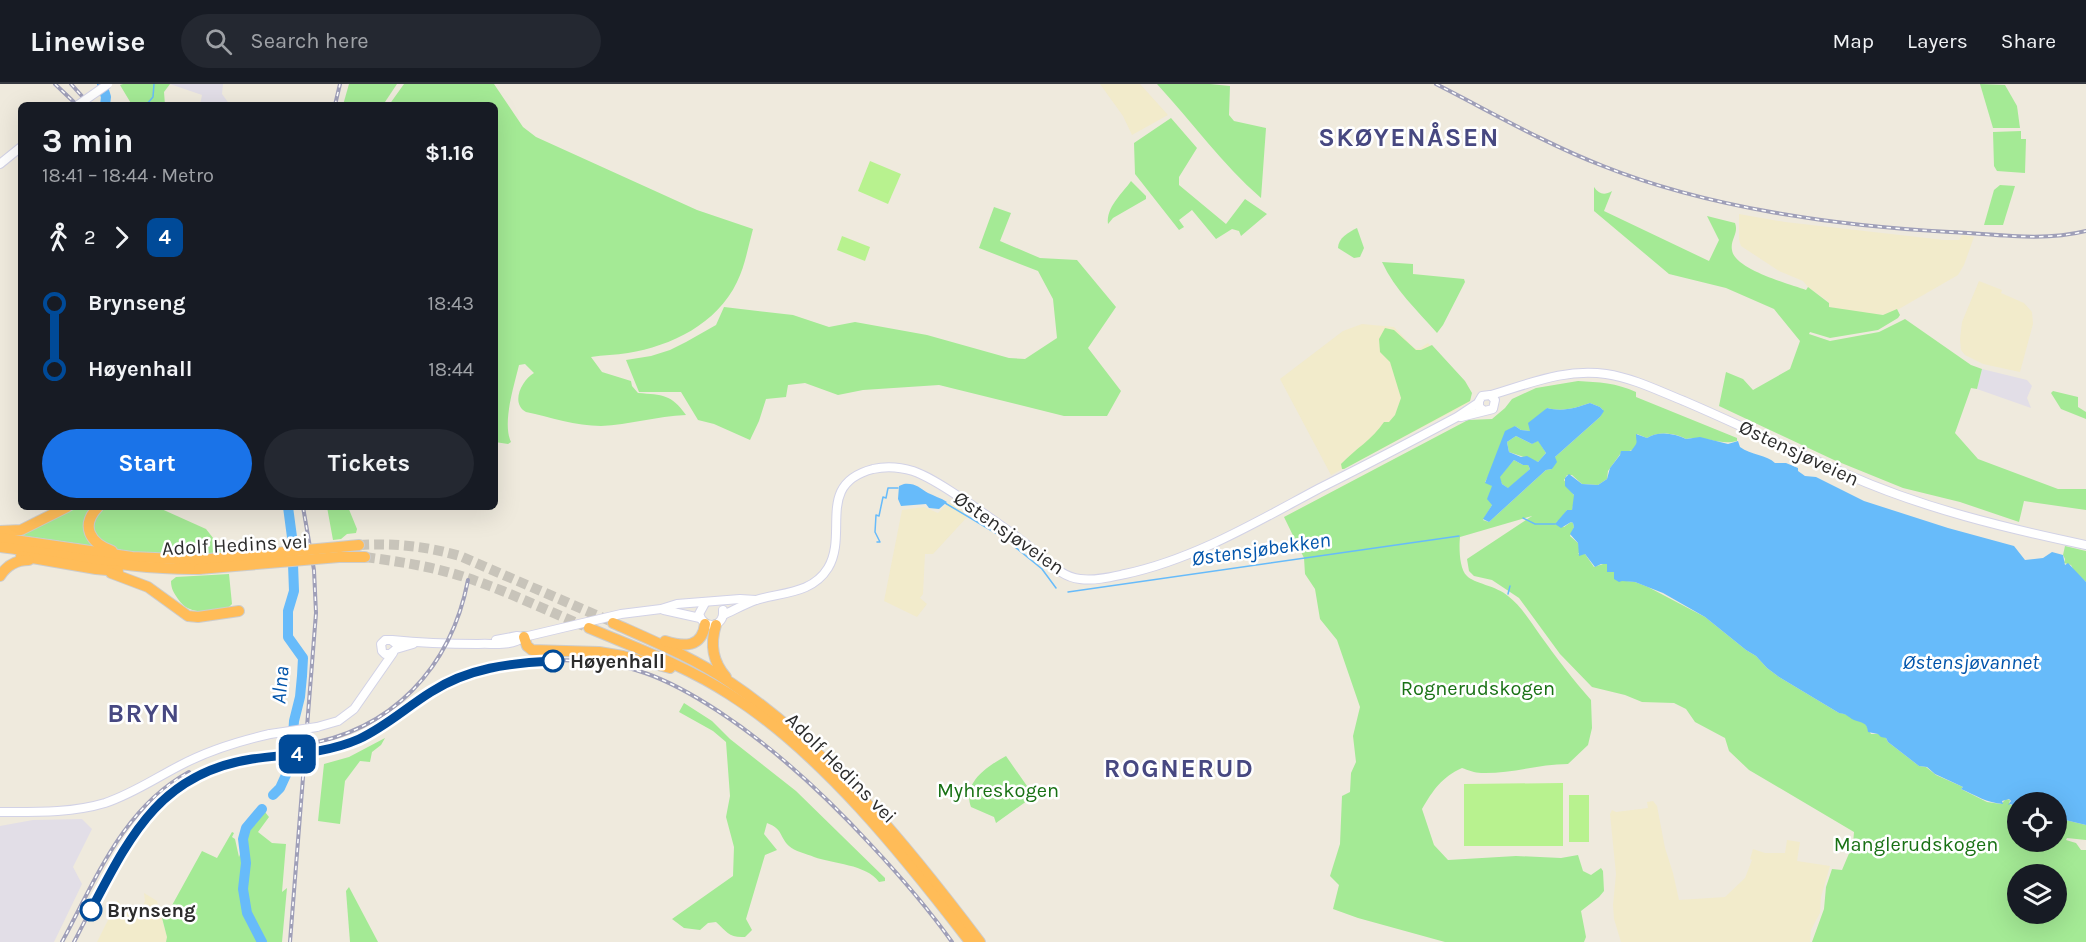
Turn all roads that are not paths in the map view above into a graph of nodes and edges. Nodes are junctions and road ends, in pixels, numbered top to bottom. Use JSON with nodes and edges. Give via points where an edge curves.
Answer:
{"nodes":[{"id":1,"x":108,"y":84,"type":"edge"},
{"id":2,"x":82,"y":102,"type":"edge"},
{"id":3,"x":18,"y":150,"type":"edge"},
{"id":4,"x":0,"y":164,"type":"edge"},
{"id":5,"x":1516,"y":389,"type":"junction"},
{"id":6,"x":1491,"y":395,"type":"junction"},
{"id":7,"x":1495,"y":405,"type":"junction"},
{"id":8,"x":1481,"y":407,"type":"junction"},
{"id":9,"x":62,"y":510,"type":"edge"},
{"id":10,"x":96,"y":510,"type":"edge"},
{"id":11,"x":0,"y":531,"type":"edge"},
{"id":12,"x":0,"y":538,"type":"edge"},
{"id":13,"x":2086,"y":544,"type":"edge"},
{"id":14,"x":359,"y":545,"type":"tunnel mouth"},
{"id":15,"x":0,"y":547,"type":"edge"},
{"id":16,"x":339,"y":552,"type":"junction"},
{"id":17,"x":0,"y":554,"type":"edge"},
{"id":18,"x":132,"y":557,"type":"junction"},
{"id":19,"x":365,"y":557,"type":"tunnel mouth"},
{"id":20,"x":39,"y":560,"type":"junction"},
{"id":21,"x":199,"y":564,"type":"junction"},
{"id":22,"x":164,"y":568,"type":"junction"},
{"id":23,"x":96,"y":570,"type":"junction"},
{"id":24,"x":0,"y":576,"type":"edge"},
{"id":25,"x":756,"y":600,"type":"junction"},
{"id":26,"x":715,"y":602,"type":"junction"},
{"id":27,"x":705,"y":603,"type":"junction"},
{"id":28,"x":661,"y":609,"type":"junction"},
{"id":29,"x":239,"y":611,"type":"dead end"},
{"id":30,"x":711,"y":621,"type":"junction"},
{"id":31,"x":613,"y":623,"type":"tunnel mouth"},
{"id":32,"x":589,"y":628,"type":"tunnel mouth"},
{"id":33,"x":624,"y":628,"type":"junction"},
{"id":34,"x":524,"y":637,"type":"junction"},
{"id":35,"x":687,"y":671,"type":"junction"},
{"id":36,"x":730,"y":682,"type":"junction"},
{"id":37,"x":0,"y":812,"type":"edge"},
{"id":38,"x":970,"y":942,"type":"edge"},
{"id":39,"x":980,"y":942,"type":"edge"}],
"edges":[{"from":1,"to":2,"type":"main road","bridge":true},
{"from":3,"to":4,"type":"main road"},
{"from":5,"to":6,"type":"main road","name":"Østensjøveien"},
{"from":5,"to":7,"type":"main road","name":"Østensjøveien"},
{"from":5,"to":13,"type":"main road","name":"Østensjøveien","via":[[1563,374],[1619,377],[1716,414],[1885,490],[1968,516]]},
{"from":6,"to":7,"type":"main road"},
{"from":6,"to":8,"type":"main road","name":"Østensjøveien","via":[[1482,396]]},
{"from":7,"to":8,"type":"main road","name":"Østensjøveien","via":[[1491,410]]},
{"from":8,"to":25,"type":"main road","name":"Østensjøveien","via":[[1195,551],[1149,568],[1091,579],[1074,578],[1059,571],[1004,528],[921,474],[896,468],[874,469],[851,480],[840,494],[835,512],[835,547],[824,573],[800,590]]},
{"from":9,"to":11,"type":"highway","via":[[21,530]]},
{"from":10,"to":18,"type":"highway","via":[[89,521],[94,540]]},
{"from":12,"to":18,"type":"highway","name":"Adolf Hedins vei"},
{"from":14,"to":16,"type":"highway","name":"Adolf Hedins vei"},
{"from":15,"to":22,"type":"highway","name":"Adolf Hedins vei","via":[[116,565]]},
{"from":16,"to":19,"type":"highway","name":"Adolf Hedins vei"},
{"from":16,"to":21,"type":"highway","name":"Adolf Hedins vei","bridge":true},
{"from":17,"to":20,"type":"highway"},
{"from":18,"to":21,"type":"highway","name":"Adolf Hedins vei"},
{"from":20,"to":23,"type":"highway"},
{"from":20,"to":24,"type":"highway","via":[[15,562]]},
{"from":21,"to":22,"type":"highway","name":"Adolf Hedins vei"},
{"from":22,"to":23,"type":"highway","via":[[143,573]]},
{"from":23,"to":29,"type":"highway","via":[[145,585],[188,616]]},
{"from":25,"to":26,"type":"main road","name":"Østensjøveien"},
{"from":25,"to":30,"type":"main road","name":"Østensjøveien"},
{"from":26,"to":27,"type":"main road","name":"Østensjøveien"},
{"from":26,"to":30,"type":"main road","via":[[721,606]]},
{"from":27,"to":28,"type":"main road"},
{"from":27,"to":30,"type":"main road","via":[[700,610]]},
{"from":28,"to":30,"type":"main road"},
{"from":28,"to":34,"type":"main road","via":[[621,614]]},
{"from":30,"to":33,"type":"highway","via":[[702,637],[685,645]]},
{"from":30,"to":36,"type":"highway","via":[[713,651]]},
{"from":31,"to":33,"type":"highway","name":"Adolf Hedins vei"},
{"from":32,"to":35,"type":"highway","name":"Adolf Hedins vei"},
{"from":33,"to":36,"type":"highway","name":"Adolf Hedins vei"},
{"from":34,"to":35,"type":"highway","via":[[532,650],[599,652]]},
{"from":34,"to":37,"type":"main road","bridge":true,"via":[[510,644],[415,643],[391,649],[357,705],[330,724],[243,741],[190,761],[128,794],[100,804]]},
{"from":35,"to":38,"type":"highway","name":"Adolf Hedins vei","via":[[729,693],[807,755],[894,848]]},
{"from":36,"to":39,"type":"highway","name":"Adolf Hedins vei","via":[[771,712],[824,760],[900,842]]}]}
